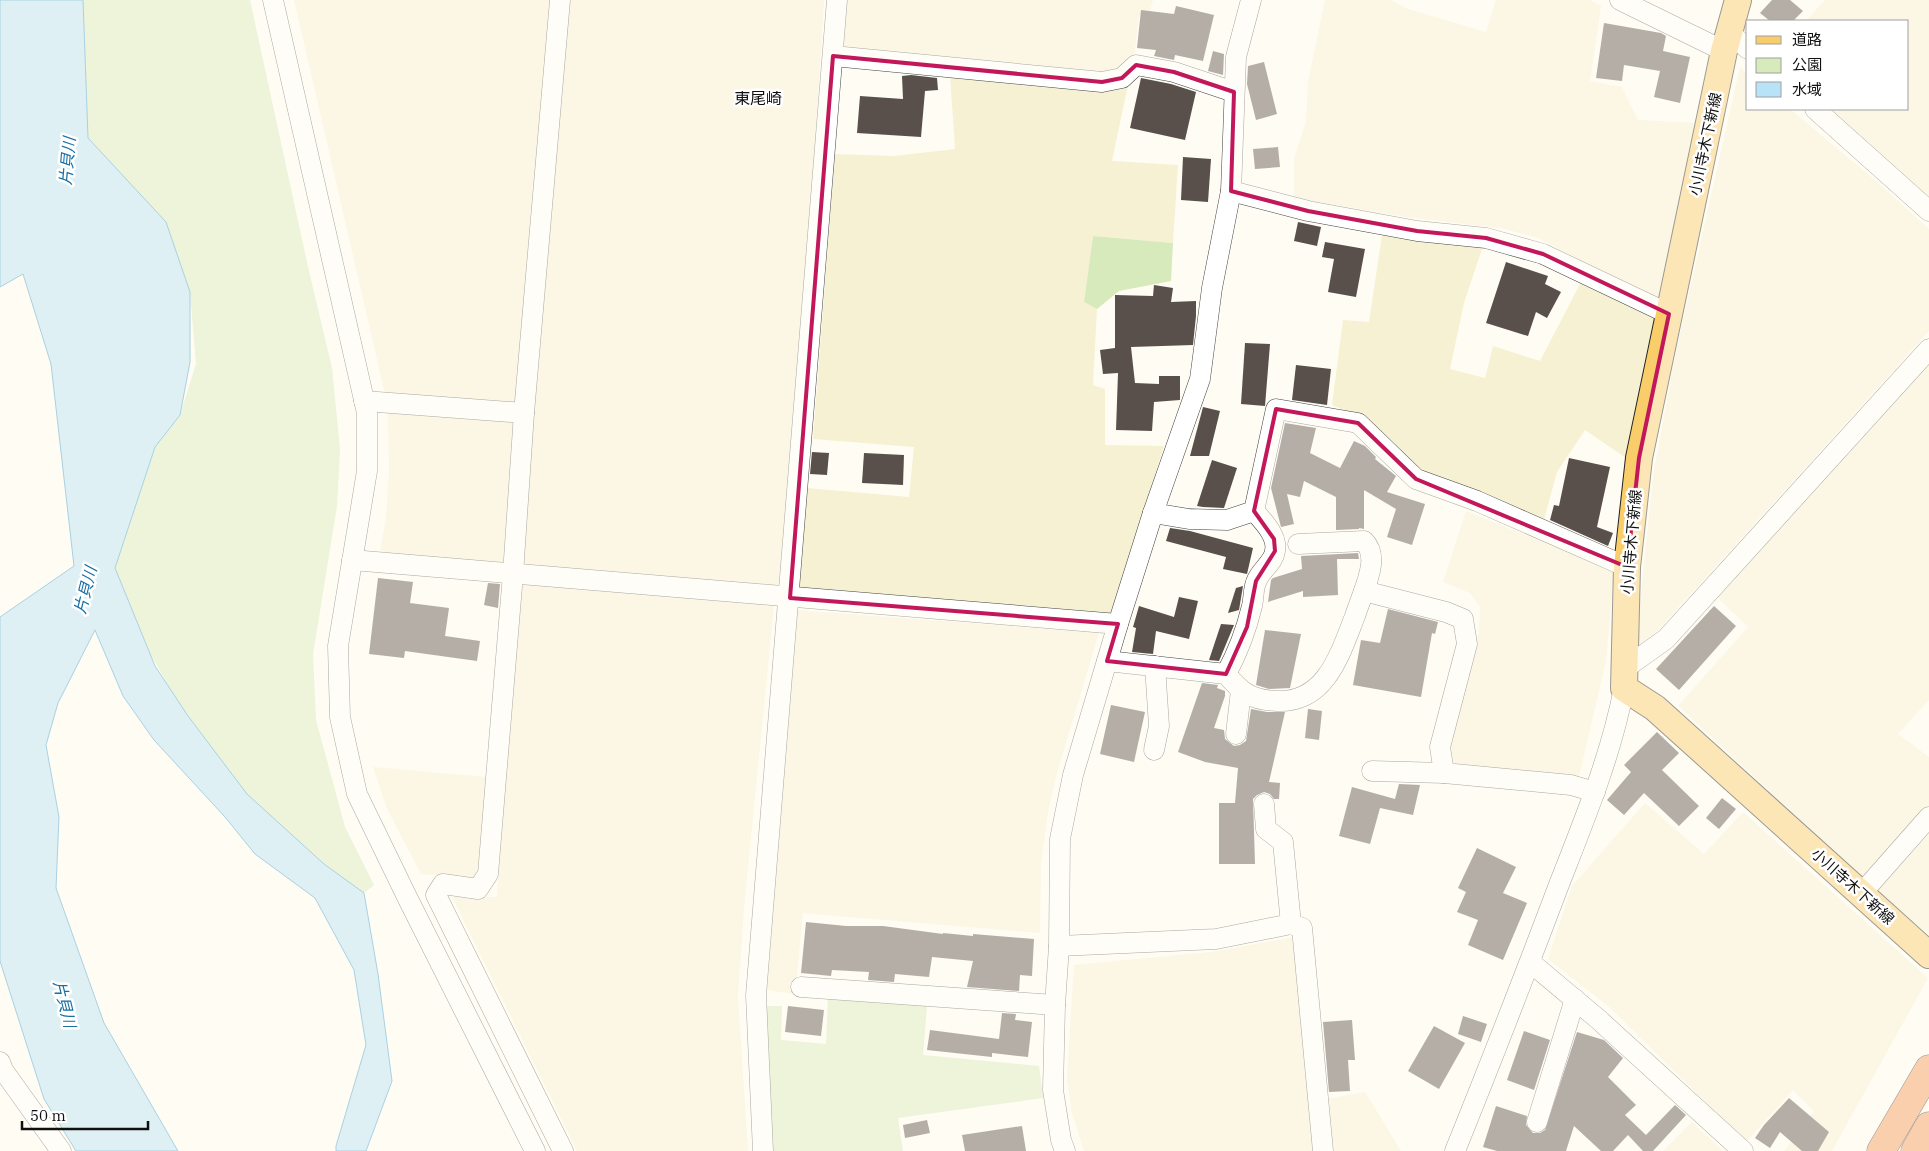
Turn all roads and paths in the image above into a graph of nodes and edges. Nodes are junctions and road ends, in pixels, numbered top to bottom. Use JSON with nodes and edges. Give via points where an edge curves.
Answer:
{"nodes":[{"id":1,"x":273,"y":0,"type":"edge"},
{"id":2,"x":560,"y":0,"type":"edge"},
{"id":3,"x":837,"y":0,"type":"edge"},
{"id":4,"x":1251,"y":0,"type":"edge"},
{"id":5,"x":1620,"y":0,"type":"edge"},
{"id":6,"x":1738,"y":0,"type":"edge"},
{"id":7,"x":1734,"y":44,"type":"edge"},
{"id":8,"x":833,"y":56,"type":"junction"},
{"id":9,"x":1234,"y":92,"type":"junction"},
{"id":10,"x":1816,"y":110,"type":"edge"},
{"id":11,"x":1231,"y":191,"type":"junction"},
{"id":12,"x":1929,"y":211,"type":"edge"},
{"id":13,"x":1669,"y":314,"type":"junction"},
{"id":14,"x":1929,"y":348,"type":"edge"},
{"id":15,"x":364,"y":401,"type":"junction"},
{"id":16,"x":524,"y":413,"type":"junction"},
{"id":17,"x":1254,"y":512,"type":"junction"},
{"id":18,"x":1153,"y":513,"type":"junction"},
{"id":19,"x":1298,"y":544,"type":"dead end"},
{"id":20,"x":352,"y":560,"type":"junction"},
{"id":21,"x":1627,"y":568,"type":"junction"},
{"id":22,"x":513,"y":574,"type":"junction"},
{"id":23,"x":1364,"y":591,"type":"junction"},
{"id":24,"x":790,"y":598,"type":"junction"},
{"id":25,"x":1118,"y":624,"type":"junction"},
{"id":26,"x":1107,"y":661,"type":"junction"},
{"id":27,"x":1155,"y":666,"type":"junction"},
{"id":28,"x":1226,"y":674,"type":"junction"},
{"id":29,"x":1624,"y":679,"type":"junction"},
{"id":30,"x":1241,"y":691,"type":"junction"},
{"id":31,"x":1236,"y":734,"type":"dead end"},
{"id":32,"x":1154,"y":750,"type":"dead end"},
{"id":33,"x":1372,"y":771,"type":"dead end"},
{"id":34,"x":1444,"y":773,"type":"junction"},
{"id":35,"x":1595,"y":792,"type":"junction"},
{"id":36,"x":1264,"y":804,"type":"dead end"},
{"id":37,"x":1929,"y":817,"type":"edge"},
{"id":38,"x":1861,"y":894,"type":"junction"},
{"id":39,"x":1291,"y":924,"type":"junction"},
{"id":40,"x":1059,"y":946,"type":"junction"},
{"id":41,"x":1929,"y":955,"type":"edge"},
{"id":42,"x":1530,"y":962,"type":"junction"},
{"id":43,"x":801,"y":987,"type":"dead end"},
{"id":44,"x":1575,"y":999,"type":"junction"},
{"id":45,"x":1055,"y":1005,"type":"junction"},
{"id":46,"x":0,"y":1062,"type":"edge"},
{"id":47,"x":1929,"y":1069,"type":"edge"},
{"id":48,"x":1537,"y":1122,"type":"dead end"},
{"id":49,"x":1929,"y":1126,"type":"edge"},
{"id":50,"x":1059,"y":1147,"type":"edge"},
{"id":51,"x":61,"y":1151,"type":"edge"},
{"id":52,"x":535,"y":1151,"type":"edge"},
{"id":53,"x":562,"y":1151,"type":"edge"},
{"id":54,"x":763,"y":1151,"type":"edge"},
{"id":55,"x":1323,"y":1151,"type":"edge"},
{"id":56,"x":1456,"y":1151,"type":"edge"},
{"id":57,"x":1743,"y":1151,"type":"edge"},
{"id":58,"x":1882,"y":1151,"type":"edge"},
{"id":59,"x":1915,"y":1151,"type":"edge"}],
"edges":[{"from":1,"to":15,"type":"street"},
{"from":2,"to":16,"type":"street"},
{"from":3,"to":8,"type":"street"},
{"from":4,"to":9,"type":"street","via":[[1236,57]]},
{"from":5,"to":7,"type":"street"},
{"from":6,"to":7,"type":"main road","name":"小川寺木下新線"},
{"from":7,"to":13,"type":"main road","name":"小川寺木下新線"},
{"from":8,"to":9,"type":"street","via":[[1102,82],[1122,78],[1136,65],[1174,72]]},
{"from":8,"to":24,"type":"street"},
{"from":9,"to":11,"type":"street"},
{"from":10,"to":12,"type":"street"},
{"from":11,"to":13,"type":"street","via":[[1308,211],[1417,231],[1486,238],[1543,254]]},
{"from":11,"to":18,"type":"street","via":[[1212,288],[1200,379]]},
{"from":13,"to":21,"type":"main road","name":"小川寺木下新線","via":[[1639,458]]},
{"from":14,"to":29,"type":"street","via":[[1666,640]]},
{"from":15,"to":16,"type":"street"},
{"from":15,"to":20,"type":"street","via":[[368,471]]},
{"from":16,"to":22,"type":"street"},
{"from":17,"to":18,"type":"street","via":[[1227,520],[1189,519]]},
{"from":17,"to":21,"type":"street","via":[[1276,409],[1358,423],[1416,479],[1477,501]]},
{"from":17,"to":28,"type":"street","via":[[1264,521],[1274,539],[1275,551],[1256,581],[1247,627]]},
{"from":18,"to":25,"type":"street"},
{"from":19,"to":23,"type":"street","via":[[1364,541],[1370,547],[1371,565]]},
{"from":20,"to":22,"type":"street"},
{"from":20,"to":52,"type":"street","via":[[338,646],[340,717],[357,794]]},
{"from":21,"to":29,"type":"main road","name":"小川寺木下新線"},
{"from":22,"to":24,"type":"street"},
{"from":22,"to":53,"type":"street","via":[[488,874],[478,889],[443,884],[436,895]]},
{"from":23,"to":30,"type":"street","via":[[1341,651],[1312,693],[1290,701],[1264,700]]},
{"from":23,"to":34,"type":"street","via":[[1463,619],[1467,644],[1440,747]]},
{"from":24,"to":25,"type":"street"},
{"from":24,"to":54,"type":"street","via":[[756,995]]},
{"from":25,"to":26,"type":"street"},
{"from":26,"to":27,"type":"street"},
{"from":26,"to":40,"type":"street","via":[[1072,775],[1060,839]]},
{"from":27,"to":28,"type":"street"},
{"from":27,"to":32,"type":"street","via":[[1159,726]]},
{"from":28,"to":30,"type":"street"},
{"from":29,"to":35,"type":"street","via":[[1616,727]]},
{"from":29,"to":38,"type":"main road","name":"小川寺木下新線"},
{"from":30,"to":31,"type":"street"},
{"from":33,"to":34,"type":"street"},
{"from":34,"to":35,"type":"street","via":[[1571,786]]},
{"from":35,"to":42,"type":"street"},
{"from":36,"to":39,"type":"street","via":[[1266,829],[1283,842]]},
{"from":37,"to":38,"type":"street"},
{"from":38,"to":41,"type":"main road","name":"小川寺木下新線"},
{"from":39,"to":40,"type":"street","via":[[1216,939]]},
{"from":39,"to":55,"type":"street","via":[[1302,928]]},
{"from":40,"to":45,"type":"street"},
{"from":42,"to":44,"type":"street"},
{"from":42,"to":56,"type":"street"},
{"from":43,"to":45,"type":"street"},
{"from":44,"to":48,"type":"street"},
{"from":44,"to":57,"type":"street"},
{"from":45,"to":50,"type":"street","via":[[1053,1090]]},
{"from":46,"to":51,"type":"street"},
{"from":47,"to":58,"type":"highway"},
{"from":49,"to":59,"type":"highway"}]}
